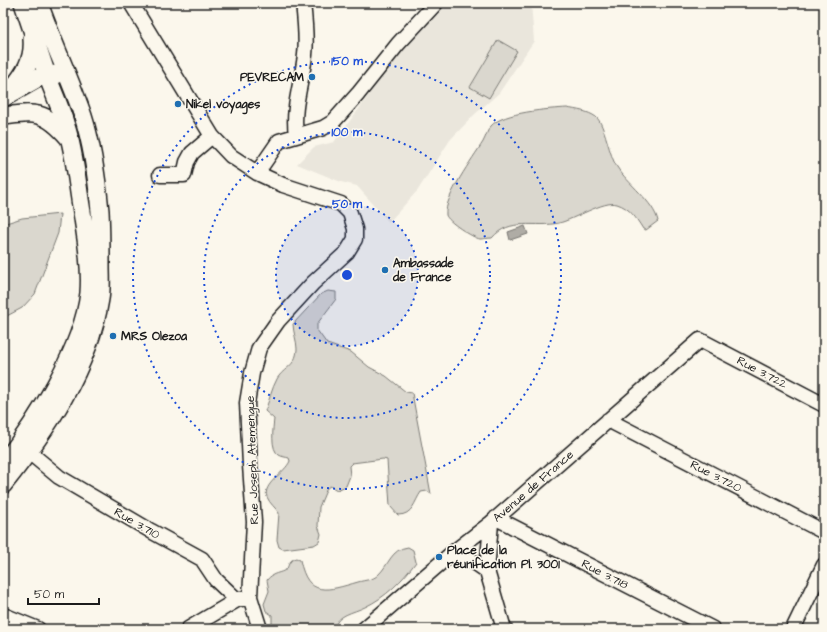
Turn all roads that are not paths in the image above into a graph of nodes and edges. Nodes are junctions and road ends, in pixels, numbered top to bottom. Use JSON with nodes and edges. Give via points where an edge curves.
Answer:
{"nodes":[{"id":1,"x":23,"y":3,"type":"edge"},
{"id":2,"x":39,"y":3,"type":"edge"},
{"id":3,"x":131,"y":3,"type":"edge"},
{"id":4,"x":303,"y":3,"type":"edge"},
{"id":5,"x":436,"y":3,"type":"edge"},
{"id":6,"x":30,"y":26,"type":"junction"},
{"id":7,"x":55,"y":75,"type":"junction"},
{"id":8,"x":4,"y":101,"type":"edge"},
{"id":9,"x":3,"y":116,"type":"edge"},
{"id":10,"x":296,"y":135,"type":"junction"},
{"id":11,"x":212,"y":136,"type":"junction"},
{"id":12,"x":69,"y":138,"type":"junction"},
{"id":13,"x":257,"y":173,"type":"junction"},
{"id":14,"x":160,"y":175,"type":"dead end"},
{"id":15,"x":700,"y":340,"type":"joint"},
{"id":16,"x":824,"y":405,"type":"edge"},
{"id":17,"x":608,"y":420,"type":"junction"},
{"id":18,"x":29,"y":452,"type":"junction"},
{"id":19,"x":3,"y":464,"type":"edge"},
{"id":20,"x":3,"y":485,"type":"edge"},
{"id":21,"x":493,"y":521,"type":"junction"},
{"id":22,"x":824,"y":532,"type":"edge"},
{"id":23,"x":451,"y":554,"type":"junction"},
{"id":24,"x":824,"y":564,"type":"edge"},
{"id":25,"x":486,"y":571,"type":"junction"},
{"id":26,"x":244,"y":598,"type":"junction"},
{"id":27,"x":381,"y":614,"type":"junction"},
{"id":28,"x":3,"y":619,"type":"edge"},
{"id":29,"x":38,"y":629,"type":"edge"},
{"id":30,"x":188,"y":629,"type":"edge"},
{"id":31,"x":260,"y":629,"type":"edge"},
{"id":32,"x":364,"y":629,"type":"edge"},
{"id":33,"x":380,"y":629,"type":"edge"},
{"id":34,"x":504,"y":629,"type":"edge"},
{"id":35,"x":713,"y":629,"type":"edge"},
{"id":36,"x":793,"y":629,"type":"edge"}],
"edges":[{"from":1,"to":6,"type":"main road"},
{"from":2,"to":7,"type":"main road"},
{"from":3,"to":11,"type":"street","name":"Rue Joseph Atemengue"},
{"from":4,"to":10,"type":"street","via":[[305,53],[294,114]]},
{"from":5,"to":10,"type":"street","via":[[398,44],[344,112],[333,122]]},
{"from":6,"to":7,"type":"main road"},
{"from":6,"to":8,"type":"main road","via":[[32,41],[29,64]]},
{"from":7,"to":8,"type":"main road"},
{"from":7,"to":12,"type":"main road"},
{"from":7,"to":18,"type":"main road","via":[[83,116],[90,142],[102,229],[100,298],[93,330],[79,367],[60,404]]},
{"from":9,"to":12,"type":"main road","via":[[44,116],[56,123]]},
{"from":10,"to":13,"type":"street","via":[[279,141]]},
{"from":11,"to":13,"type":"street","name":"Rue Joseph Atemengue","via":[[231,156]]},
{"from":11,"to":14,"type":"street","via":[[192,153],[184,175]]},
{"from":12,"to":19,"type":"main road","via":[[84,225],[89,294],[68,360],[50,397]]},
{"from":13,"to":26,"type":"street","name":"Rue Joseph Atemengue","via":[[283,186],[342,204],[350,212],[355,239],[347,252],[278,321],[259,348],[247,403],[254,522]]},
{"from":15,"to":16,"type":"street","name":"Rue 3.722"},
{"from":15,"to":17,"type":"street","name":"Avenue de France"},
{"from":17,"to":21,"type":"street","name":"Avenue de France"},
{"from":17,"to":22,"type":"street","name":"Rue 3.720"},
{"from":18,"to":20,"type":"main road"},
{"from":18,"to":26,"type":"street","name":"Rue 3.710","via":[[59,477],[202,559],[216,580]]},
{"from":21,"to":23,"type":"street","name":"Avenue de France"},
{"from":21,"to":25,"type":"street"},
{"from":21,"to":35,"type":"street","name":"Rue 3.718"},
{"from":23,"to":25,"type":"street","via":[[471,560]]},
{"from":23,"to":27,"type":"street","name":"Avenue de France"},
{"from":24,"to":36,"type":"street"},
{"from":25,"to":34,"type":"street"},
{"from":26,"to":30,"type":"street"},
{"from":26,"to":31,"type":"street","name":"Rue Joseph Atemengue"},
{"from":27,"to":32,"type":"street","name":"Avenue de France"},
{"from":27,"to":33,"type":"street"},
{"from":28,"to":29,"type":"street","via":[[6,616]]}]}
